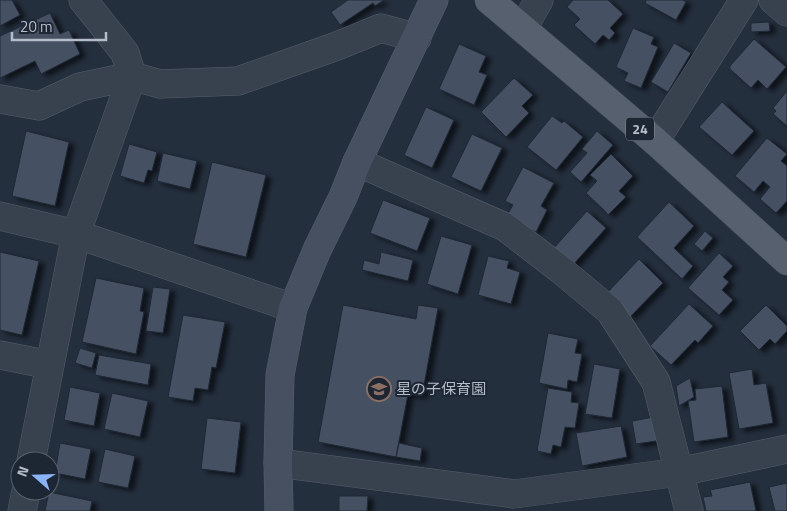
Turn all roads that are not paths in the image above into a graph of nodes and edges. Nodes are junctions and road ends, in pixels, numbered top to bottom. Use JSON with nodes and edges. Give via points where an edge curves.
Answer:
{"nodes":[{"id":1,"x":83,"y":0,"type":"edge"},
{"id":2,"x":434,"y":0,"type":"edge"},
{"id":3,"x":489,"y":0,"type":"edge"},
{"id":4,"x":539,"y":0,"type":"edge"},
{"id":5,"x":744,"y":0,"type":"edge"},
{"id":6,"x":773,"y":0,"type":"edge"},
{"id":7,"x":787,"y":12,"type":"edge"},
{"id":8,"x":523,"y":28,"type":"junction"},
{"id":9,"x":416,"y":38,"type":"junction"},
{"id":10,"x":132,"y":76,"type":"junction"},
{"id":11,"x":0,"y":99,"type":"edge"},
{"id":12,"x":655,"y":141,"type":"junction"},
{"id":13,"x":357,"y":162,"type":"junction"},
{"id":14,"x":0,"y":216,"type":"edge"},
{"id":15,"x":76,"y":234,"type":"junction"},
{"id":16,"x":787,"y":261,"type":"edge"},
{"id":17,"x":293,"y":308,"type":"junction"},
{"id":18,"x":0,"y":356,"type":"edge"},
{"id":19,"x":50,"y":365,"type":"junction"},
{"id":20,"x":787,"y":449,"type":"edge"},
{"id":21,"x":34,"y":451,"type":"edge"},
{"id":22,"x":278,"y":463,"type":"junction"},
{"id":23,"x":679,"y":472,"type":"junction"},
{"id":24,"x":515,"y":502,"type":"edge"},
{"id":25,"x":279,"y":511,"type":"edge"},
{"id":26,"x":690,"y":511,"type":"edge"}],
"edges":[{"from":1,"to":10,"type":"street","via":[[125,53]]},
{"from":2,"to":9,"type":"street"},
{"from":3,"to":8,"type":"main road","number":"24"},
{"from":4,"to":8,"type":"street"},
{"from":5,"to":12,"type":"street"},
{"from":6,"to":7,"type":"street"},
{"from":8,"to":12,"type":"main road","number":"24"},
{"from":9,"to":10,"type":"street","via":[[381,28],[238,81],[160,84]]},
{"from":9,"to":13,"type":"street"},
{"from":10,"to":11,"type":"street","via":[[80,87],[39,106]]},
{"from":10,"to":15,"type":"street"},
{"from":12,"to":16,"type":"main road","number":"24"},
{"from":13,"to":17,"type":"street"},
{"from":13,"to":23,"type":"street","via":[[505,227],[610,311],[656,382]]},
{"from":14,"to":15,"type":"street"},
{"from":15,"to":17,"type":"street"},
{"from":15,"to":19,"type":"street"},
{"from":17,"to":22,"type":"street","via":[[280,374]]},
{"from":18,"to":19,"type":"street"},
{"from":19,"to":21,"type":"street"},
{"from":20,"to":23,"type":"street"},
{"from":22,"to":24,"type":"street"},
{"from":22,"to":25,"type":"street"},
{"from":23,"to":24,"type":"street"},
{"from":23,"to":26,"type":"street"}]}
